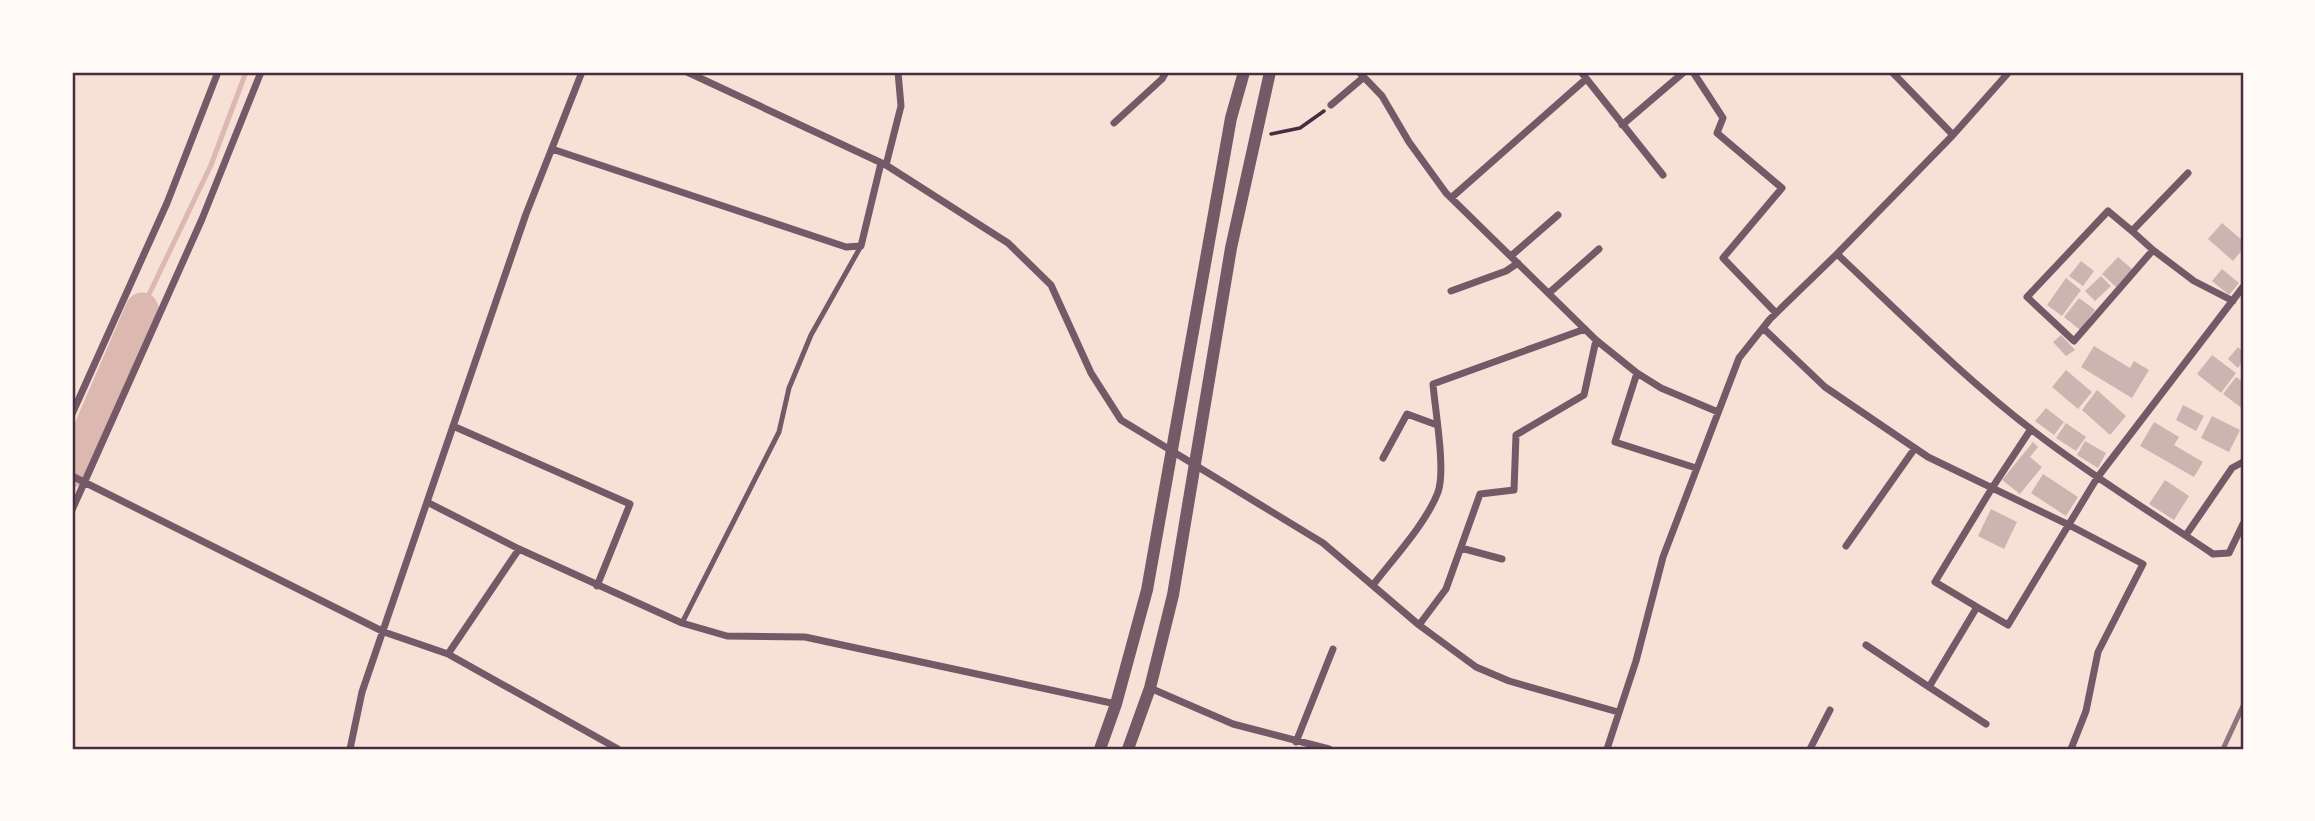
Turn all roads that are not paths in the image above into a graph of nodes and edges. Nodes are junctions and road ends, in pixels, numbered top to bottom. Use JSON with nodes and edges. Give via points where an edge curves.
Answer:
{"nodes":[{"id":1,"x":218,"y":72,"type":"edge"},
{"id":2,"x":261,"y":72,"type":"edge"},
{"id":3,"x":582,"y":72,"type":"edge"},
{"id":4,"x":687,"y":72,"type":"edge"},
{"id":5,"x":898,"y":72,"type":"edge"},
{"id":6,"x":1166,"y":72,"type":"edge"},
{"id":7,"x":1244,"y":72,"type":"edge"},
{"id":8,"x":1270,"y":72,"type":"edge"},
{"id":9,"x":1684,"y":72,"type":"edge"},
{"id":10,"x":1693,"y":72,"type":"edge"},
{"id":11,"x":1892,"y":72,"type":"edge"},
{"id":12,"x":2009,"y":72,"type":"edge"},
{"id":13,"x":1361,"y":74,"type":"edge"},
{"id":14,"x":1583,"y":75,"type":"edge"},
{"id":15,"x":1331,"y":105,"type":"road end"},
{"id":16,"x":1114,"y":123,"type":"dead end"},
{"id":17,"x":1622,"y":125,"type":"junction"},
{"id":18,"x":1953,"y":135,"type":"junction"},
{"id":19,"x":552,"y":149,"type":"junction"},
{"id":20,"x":884,"y":164,"type":"junction"},
{"id":21,"x":2188,"y":173,"type":"dead end"},
{"id":22,"x":1662,"y":175,"type":"dead end"},
{"id":23,"x":1451,"y":198,"type":"junction"},
{"id":24,"x":1558,"y":215,"type":"dead end"},
{"id":25,"x":2132,"y":231,"type":"junction"},
{"id":26,"x":861,"y":246,"type":"junction"},
{"id":27,"x":1599,"y":249,"type":"dead end"},
{"id":28,"x":2153,"y":250,"type":"junction"},
{"id":29,"x":1838,"y":254,"type":"junction"},
{"id":30,"x":1511,"y":256,"type":"junction"},
{"id":31,"x":1518,"y":263,"type":"junction"},
{"id":32,"x":2243,"y":287,"type":"edge"},
{"id":33,"x":1451,"y":291,"type":"dead end"},
{"id":34,"x":1549,"y":293,"type":"junction"},
{"id":35,"x":2233,"y":301,"type":"junction"},
{"id":36,"x":1776,"y":313,"type":"junction"},
{"id":37,"x":1763,"y":328,"type":"junction"},
{"id":38,"x":1585,"y":329,"type":"junction"},
{"id":39,"x":1596,"y":340,"type":"junction"},
{"id":40,"x":1637,"y":373,"type":"junction"},
{"id":41,"x":1718,"y":412,"type":"junction"},
{"id":42,"x":72,"y":414,"type":"edge"},
{"id":43,"x":1437,"y":425,"type":"junction"},
{"id":44,"x":453,"y":426,"type":"junction"},
{"id":45,"x":2031,"y":429,"type":"junction"},
{"id":46,"x":1915,"y":448,"type":"junction"},
{"id":47,"x":1173,"y":453,"type":"junction"},
{"id":48,"x":1382,"y":458,"type":"dead end"},
{"id":49,"x":2243,"y":462,"type":"edge"},
{"id":50,"x":1194,"y":465,"type":"junction"},
{"id":51,"x":1696,"y":468,"type":"junction"},
{"id":52,"x":72,"y":476,"type":"edge"},
{"id":53,"x":2097,"y":478,"type":"junction"},
{"id":54,"x":85,"y":482,"type":"junction"},
{"id":55,"x":1992,"y":488,"type":"junction"},
{"id":56,"x":427,"y":502,"type":"junction"},
{"id":57,"x":72,"y":510,"type":"edge"},
{"id":58,"x":2243,"y":524,"type":"edge"},
{"id":59,"x":2069,"y":525,"type":"junction"},
{"id":60,"x":2186,"y":536,"type":"junction"},
{"id":61,"x":1846,"y":546,"type":"dead end"},
{"id":62,"x":1461,"y":548,"type":"junction"},
{"id":63,"x":519,"y":550,"type":"junction"},
{"id":64,"x":1502,"y":559,"type":"dead end"},
{"id":65,"x":1373,"y":585,"type":"junction"},
{"id":66,"x":597,"y":586,"type":"junction"},
{"id":67,"x":1977,"y":607,"type":"junction"},
{"id":68,"x":682,"y":623,"type":"junction"},
{"id":69,"x":1419,"y":625,"type":"junction"},
{"id":70,"x":384,"y":632,"type":"junction"},
{"id":71,"x":1866,"y":645,"type":"dead end"},
{"id":72,"x":1333,"y":649,"type":"dead end"},
{"id":73,"x":448,"y":654,"type":"junction"},
{"id":74,"x":1929,"y":687,"type":"junction"},
{"id":75,"x":1150,"y":688,"type":"junction"},
{"id":76,"x":1116,"y":704,"type":"junction"},
{"id":77,"x":1830,"y":710,"type":"dead end"},
{"id":78,"x":1618,"y":712,"type":"junction"},
{"id":79,"x":1986,"y":724,"type":"dead end"},
{"id":80,"x":1296,"y":742,"type":"junction"},
{"id":81,"x":350,"y":749,"type":"edge"},
{"id":82,"x":618,"y":749,"type":"edge"},
{"id":83,"x":1100,"y":749,"type":"edge"},
{"id":84,"x":1128,"y":749,"type":"edge"},
{"id":85,"x":1329,"y":749,"type":"edge"},
{"id":86,"x":1607,"y":749,"type":"edge"},
{"id":87,"x":1810,"y":749,"type":"edge"},
{"id":88,"x":2071,"y":749,"type":"edge"}],
"edges":[{"from":1,"to":42,"type":"street","via":[[167,203]]},
{"from":2,"to":54,"type":"street","via":[[202,219]]},
{"from":3,"to":19,"type":"street"},
{"from":4,"to":20,"type":"street"},
{"from":5,"to":20,"type":"street","via":[[901,106]]},
{"from":6,"to":16,"type":"street"},
{"from":7,"to":47,"type":"street","via":[[1231,118]]},
{"from":8,"to":50,"type":"street","via":[[1231,248]]},
{"from":9,"to":17,"type":"street"},
{"from":10,"to":36,"type":"street","via":[[1723,118],[1717,133],[1782,188],[1723,258]]},
{"from":11,"to":18,"type":"street"},
{"from":12,"to":18,"type":"street"},
{"from":13,"to":15,"type":"street"},
{"from":13,"to":23,"type":"street","via":[[1382,96]]},
{"from":14,"to":17,"type":"street"},
{"from":14,"to":23,"type":"street"},
{"from":17,"to":22,"type":"street"},
{"from":18,"to":29,"type":"street"},
{"from":19,"to":26,"type":"street","via":[[846,247]]},
{"from":19,"to":44,"type":"street"},
{"from":20,"to":26,"type":"street"},
{"from":20,"to":47,"type":"street","via":[[1008,243],[1051,285],[1091,373],[1121,420]]},
{"from":21,"to":25,"type":"street"},
{"from":23,"to":30,"type":"street"},
{"from":24,"to":30,"type":"street"},
{"from":25,"to":28,"type":"street"},
{"from":25,"to":28,"type":"street","via":[[2108,211],[2027,297],[2074,341]]},
{"from":26,"to":68,"type":"lane","via":[[811,335],[789,388],[779,432]]},
{"from":27,"to":34,"type":"street"},
{"from":28,"to":35,"type":"street","via":[[2194,281]]},
{"from":29,"to":36,"type":"street"},
{"from":29,"to":45,"type":"street","via":[[1979,387]]},
{"from":30,"to":31,"type":"street"},
{"from":31,"to":33,"type":"street"},
{"from":31,"to":34,"type":"street"},
{"from":32,"to":35,"type":"street"},
{"from":34,"to":38,"type":"street"},
{"from":35,"to":53,"type":"street"},
{"from":36,"to":37,"type":"street"},
{"from":37,"to":41,"type":"street","via":[[1739,358]]},
{"from":37,"to":46,"type":"street","via":[[1825,387]]},
{"from":38,"to":39,"type":"street"},
{"from":38,"to":43,"type":"street","via":[[1433,384]]},
{"from":39,"to":40,"type":"street"},
{"from":39,"to":62,"type":"street","via":[[1584,395],[1516,435],[1514,490],[1480,494]]},
{"from":40,"to":41,"type":"street","via":[[1676,396]]},
{"from":40,"to":51,"type":"street","via":[[1615,442]]},
{"from":41,"to":51,"type":"street"},
{"from":43,"to":48,"type":"street","via":[[1407,414]]},
{"from":43,"to":65,"type":"street","via":[[1439,491]]},
{"from":44,"to":56,"type":"street"},
{"from":44,"to":66,"type":"street","via":[[630,504]]},
{"from":45,"to":53,"type":"street"},
{"from":45,"to":55,"type":"street"},
{"from":46,"to":55,"type":"street"},
{"from":46,"to":61,"type":"street"},
{"from":47,"to":50,"type":"street"},
{"from":47,"to":76,"type":"street","via":[[1147,590]]},
{"from":49,"to":60,"type":"street","via":[[2232,468]]},
{"from":50,"to":65,"type":"street","via":[[1323,543]]},
{"from":50,"to":75,"type":"street","via":[[1173,595]]},
{"from":51,"to":78,"type":"street","via":[[1663,557]]},
{"from":52,"to":54,"type":"street"},
{"from":53,"to":59,"type":"street"},
{"from":53,"to":60,"type":"street"},
{"from":54,"to":57,"type":"street"},
{"from":54,"to":70,"type":"street"},
{"from":55,"to":59,"type":"street"},
{"from":55,"to":67,"type":"street","via":[[1935,582]]},
{"from":56,"to":63,"type":"street"},
{"from":56,"to":70,"type":"street"},
{"from":58,"to":60,"type":"street","via":[[2229,554],[2213,554]]},
{"from":59,"to":67,"type":"street","via":[[2008,625]]},
{"from":59,"to":88,"type":"street","via":[[2143,564],[2098,652],[2086,711]]},
{"from":62,"to":64,"type":"street"},
{"from":62,"to":69,"type":"street","via":[[1446,589]]},
{"from":63,"to":66,"type":"street"},
{"from":63,"to":73,"type":"street"},
{"from":65,"to":69,"type":"street"},
{"from":66,"to":68,"type":"street"},
{"from":67,"to":74,"type":"street"},
{"from":68,"to":76,"type":"street","via":[[727,636],[805,637]]},
{"from":69,"to":78,"type":"street","via":[[1476,667]]},
{"from":70,"to":73,"type":"street"},
{"from":70,"to":81,"type":"street","via":[[362,692]]},
{"from":71,"to":74,"type":"street"},
{"from":72,"to":80,"type":"street"},
{"from":73,"to":82,"type":"street"},
{"from":74,"to":79,"type":"street"},
{"from":75,"to":80,"type":"street","via":[[1233,724]]},
{"from":75,"to":84,"type":"street"},
{"from":76,"to":83,"type":"street"},
{"from":77,"to":87,"type":"street"},
{"from":78,"to":86,"type":"street"},
{"from":80,"to":85,"type":"street"}]}
